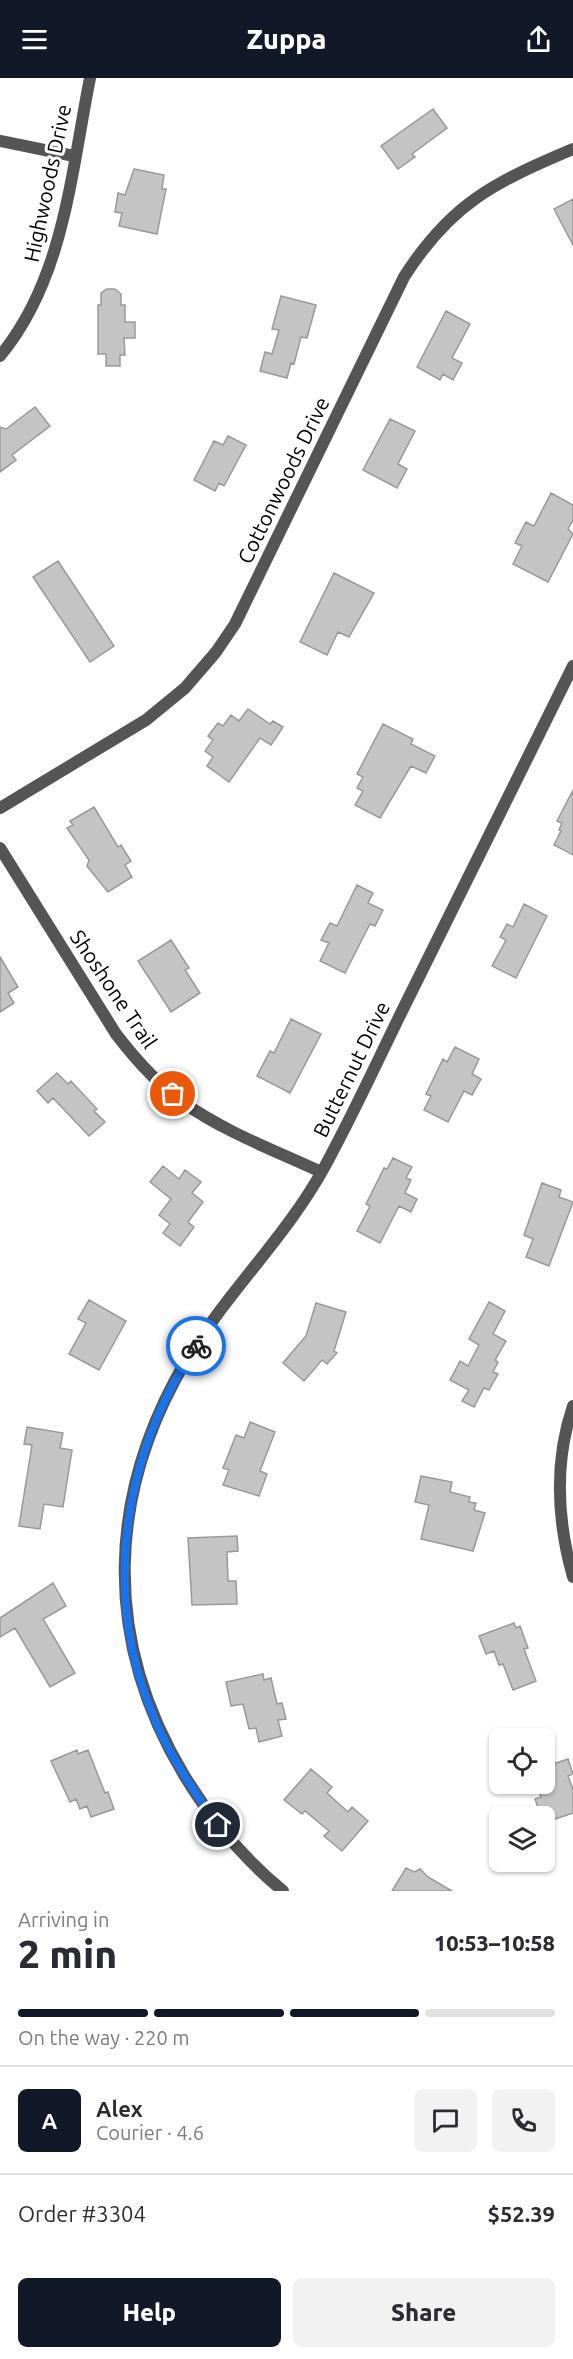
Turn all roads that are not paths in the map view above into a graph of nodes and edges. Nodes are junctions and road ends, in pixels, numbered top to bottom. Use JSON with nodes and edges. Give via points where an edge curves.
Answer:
{"nodes":[{"id":1,"x":90,"y":78,"type":"edge"},
{"id":2,"x":0,"y":141,"type":"edge"},
{"id":3,"x":573,"y":148,"type":"edge"},
{"id":4,"x":74,"y":156,"type":"junction"},
{"id":5,"x":0,"y":356,"type":"edge"},
{"id":6,"x":573,"y":666,"type":"edge"},
{"id":7,"x":0,"y":808,"type":"edge"},
{"id":8,"x":0,"y":848,"type":"edge"},
{"id":9,"x":321,"y":1172,"type":"junction"},
{"id":10,"x":573,"y":1406,"type":"edge"},
{"id":11,"x":573,"y":1577,"type":"edge"},
{"id":12,"x":283,"y":1891,"type":"edge"}],
"edges":[{"from":1,"to":4,"type":"street","name":"Highwoods Drive"},
{"from":2,"to":4,"type":"street"},
{"from":3,"to":7,"type":"street","name":"Cottonwoods Drive","via":[[490,187],[462,207],[420,251],[235,624],[195,679],[146,720]]},
{"from":4,"to":5,"type":"street","name":"Highwoods Drive","via":[[44,285],[30,314]]},
{"from":6,"to":9,"type":"street","name":"Butternut Drive"},
{"from":8,"to":9,"type":"street","name":"Shoshone Trail","via":[[116,1034],[137,1061],[177,1097],[211,1120]]},
{"from":9,"to":12,"type":"street","name":"Butternut Drive","via":[[270,1248],[210,1324],[169,1391],[140,1462],[125,1539],[124,1579],[132,1651],[155,1720],[193,1791],[218,1825]]},
{"from":10,"to":11,"type":"street","via":[[559,1485],[562,1529]]}]}
